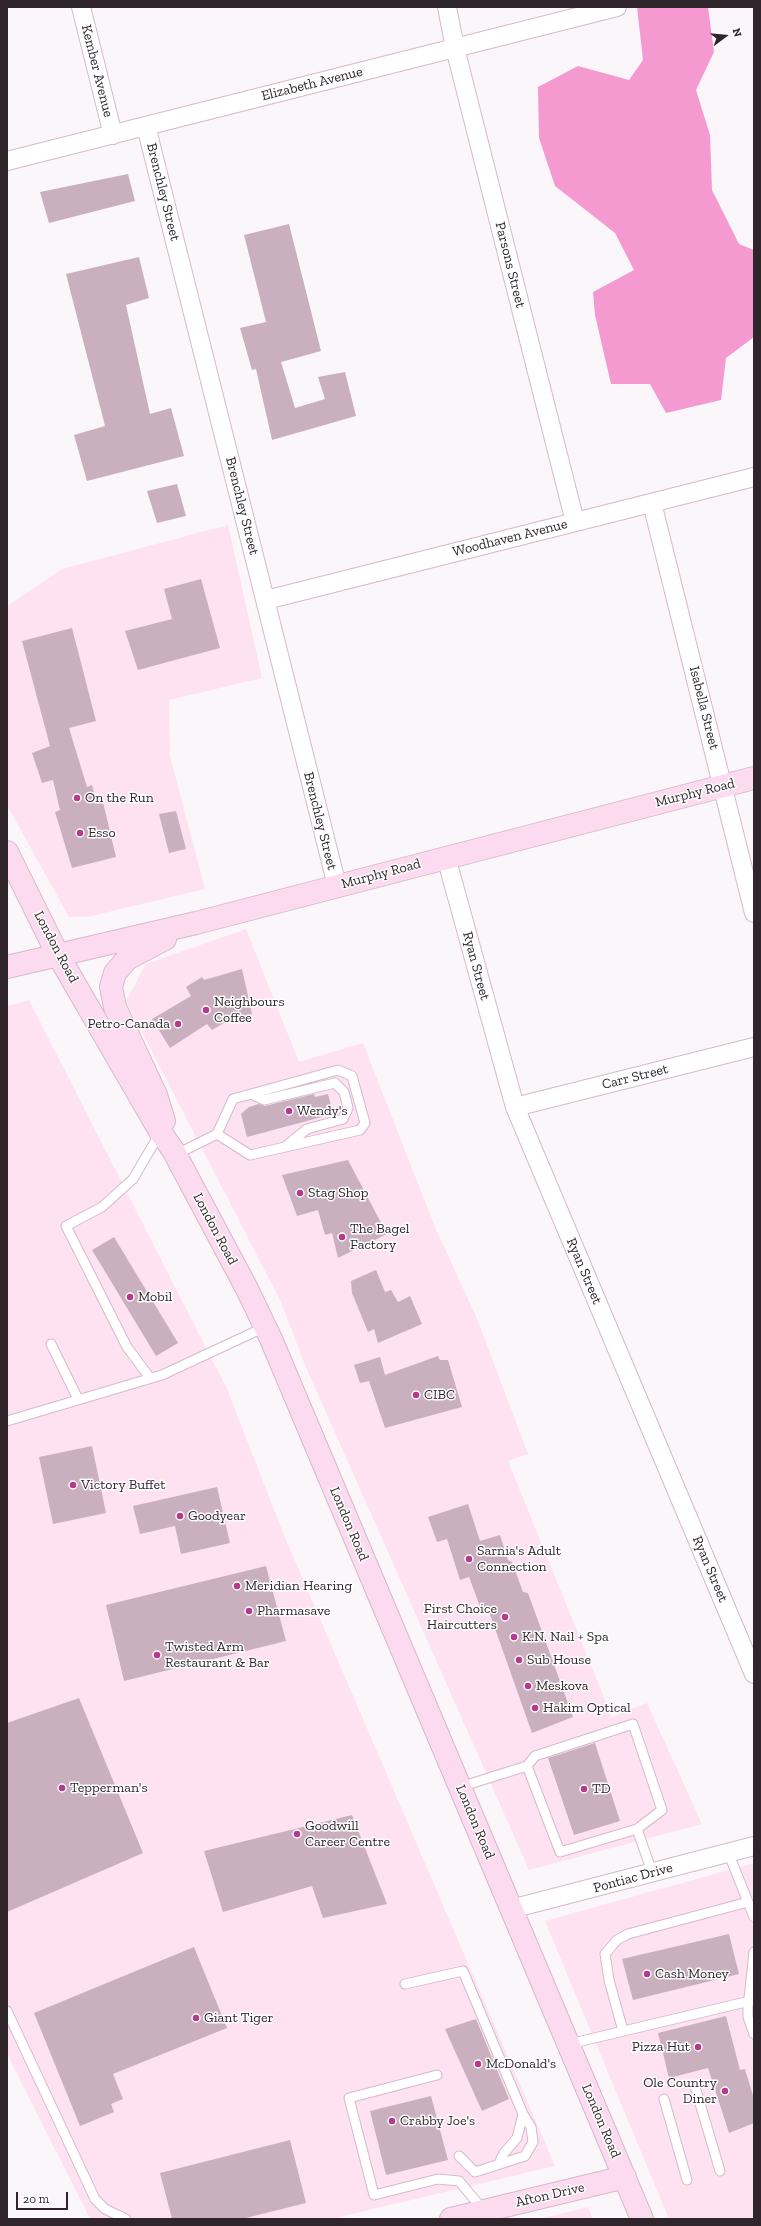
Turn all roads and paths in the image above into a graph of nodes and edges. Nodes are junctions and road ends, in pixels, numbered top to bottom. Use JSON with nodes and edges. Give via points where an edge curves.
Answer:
{"nodes":[{"id":1,"x":81,"y":7,"type":"edge"},
{"id":2,"x":447,"y":7,"type":"edge"},
{"id":3,"x":617,"y":7,"type":"edge"},
{"id":4,"x":455,"y":48,"type":"junction"},
{"id":5,"x":146,"y":126,"type":"junction"},
{"id":6,"x":113,"y":135,"type":"junction"},
{"id":7,"x":7,"y":161,"type":"edge"},
{"id":8,"x":754,"y":477,"type":"edge"},
{"id":9,"x":652,"y":503,"type":"junction"},
{"id":10,"x":575,"y":522,"type":"junction"},
{"id":11,"x":266,"y":600,"type":"junction"},
{"id":12,"x":754,"y":778,"type":"edge"},
{"id":13,"x":723,"y":786,"type":"junction"},
{"id":14,"x":7,"y":852,"type":"edge"},
{"id":15,"x":446,"y":857,"type":"junction"},
{"id":16,"x":337,"y":886,"type":"junction"},
{"id":17,"x":754,"y":912,"type":"edge"},
{"id":18,"x":196,"y":923,"type":"junction"},
{"id":19,"x":58,"y":955,"type":"junction"},
{"id":20,"x":7,"y":966,"type":"edge"},
{"id":21,"x":754,"y":1047,"type":"edge"},
{"id":22,"x":251,"y":1094,"type":"junction"},
{"id":23,"x":515,"y":1108,"type":"junction"},
{"id":24,"x":217,"y":1134,"type":"junction"},
{"id":25,"x":169,"y":1146,"type":"junction"},
{"id":26,"x":285,"y":1147,"type":"junction"},
{"id":27,"x":265,"y":1327,"type":"junction"},
{"id":28,"x":51,"y":1344,"type":"dead end"},
{"id":29,"x":150,"y":1378,"type":"junction"},
{"id":30,"x":78,"y":1399,"type":"junction"},
{"id":31,"x":7,"y":1421,"type":"edge"},
{"id":32,"x":754,"y":1674,"type":"edge"},
{"id":33,"x":526,"y":1766,"type":"junction"},
{"id":34,"x":460,"y":1788,"type":"junction"},
{"id":35,"x":637,"y":1829,"type":"junction"},
{"id":36,"x":754,"y":1846,"type":"edge"},
{"id":37,"x":728,"y":1852,"type":"junction"},
{"id":38,"x":652,"y":1872,"type":"junction"},
{"id":39,"x":748,"y":1902,"type":"junction"},
{"id":40,"x":511,"y":1910,"type":"junction"},
{"id":41,"x":754,"y":1917,"type":"edge"},
{"id":42,"x":754,"y":1952,"type":"edge"},
{"id":43,"x":405,"y":1984,"type":"dead end"},
{"id":44,"x":751,"y":2001,"type":"edge"},
{"id":45,"x":7,"y":2011,"type":"edge"},
{"id":46,"x":623,"y":2031,"type":"junction"},
{"id":47,"x":754,"y":2034,"type":"edge"},
{"id":48,"x":568,"y":2044,"type":"junction"},
{"id":49,"x":437,"y":2075,"type":"dead end"},
{"id":50,"x":696,"y":2090,"type":"dead end"},
{"id":51,"x":664,"y":2099,"type":"dead end"},
{"id":52,"x":523,"y":2114,"type":"junction"},
{"id":53,"x":459,"y":2156,"type":"dead end"},
{"id":54,"x":499,"y":2163,"type":"junction"},
{"id":55,"x":720,"y":2171,"type":"dead end"},
{"id":56,"x":625,"y":2177,"type":"junction"},
{"id":57,"x":687,"y":2180,"type":"dead end"},
{"id":58,"x":478,"y":2214,"type":"edge"},
{"id":59,"x":126,"y":2219,"type":"edge"},
{"id":60,"x":451,"y":2219,"type":"edge"},
{"id":61,"x":642,"y":2219,"type":"edge"}],
"edges":[{"from":1,"to":6,"type":"street","name":"Kember Avenue"},
{"from":2,"to":4,"type":"street","name":"Parsons Street"},
{"from":3,"to":4,"type":"street","name":"Elizabeth Avenue"},
{"from":4,"to":5,"type":"street","name":"Elizabeth Avenue"},
{"from":4,"to":10,"type":"street","name":"Parsons Street"},
{"from":5,"to":6,"type":"street","name":"Elizabeth Avenue"},
{"from":5,"to":11,"type":"street","name":"Brenchley Street"},
{"from":6,"to":7,"type":"street","name":"Elizabeth Avenue"},
{"from":8,"to":9,"type":"street","name":"Woodhaven Avenue"},
{"from":9,"to":10,"type":"street","name":"Woodhaven Avenue"},
{"from":9,"to":13,"type":"street","name":"Isabella Street"},
{"from":10,"to":11,"type":"street","name":"Woodhaven Avenue"},
{"from":11,"to":16,"type":"street","name":"Brenchley Street"},
{"from":12,"to":13,"type":"main road","name":"Murphy Road"},
{"from":13,"to":15,"type":"main road","name":"Murphy Road"},
{"from":13,"to":17,"type":"street","name":"Isabella Street"},
{"from":14,"to":19,"type":"main road","name":"London Road"},
{"from":15,"to":16,"type":"main road","name":"Murphy Road"},
{"from":15,"to":23,"type":"street","name":"Ryan Street"},
{"from":16,"to":18,"type":"main road","name":"Murphy Road"},
{"from":18,"to":19,"type":"main road","name":"Murphy Road"},
{"from":18,"to":25,"type":"main road","via":[[127,959],[115,973],[111,987],[115,1007],[156,1095]]},
{"from":19,"to":20,"type":"main road","name":"Murphy Road"},
{"from":19,"to":25,"type":"main road","name":"London Road"},
{"from":21,"to":23,"type":"street","name":"Carr Street"},
{"from":22,"to":24,"type":"lane","via":[[233,1099]]},
{"from":22,"to":26,"type":"lane","via":[[264,1100],[335,1083],[344,1092],[348,1108],[342,1119],[307,1129]]},
{"from":22,"to":26,"type":"lane","via":[[338,1070],[352,1076],[365,1123],[360,1130]]},
{"from":23,"to":32,"type":"street","name":"Ryan Street"},
{"from":24,"to":25,"type":"lane"},
{"from":24,"to":26,"type":"lane","via":[[250,1155]]},
{"from":25,"to":27,"type":"main road","name":"London Road"},
{"from":25,"to":29,"type":"lane","via":[[102,1207],[66,1226],[127,1347]]},
{"from":27,"to":29,"type":"lane","via":[[162,1375]]},
{"from":27,"to":34,"type":"main road","name":"London Road"},
{"from":28,"to":30,"type":"lane"},
{"from":29,"to":30,"type":"lane"},
{"from":30,"to":31,"type":"lane"},
{"from":33,"to":34,"type":"lane"},
{"from":33,"to":35,"type":"lane","via":[[560,1852]]},
{"from":33,"to":35,"type":"lane","via":[[535,1756],[633,1724],[662,1810]]},
{"from":34,"to":40,"type":"main road","name":"London Road"},
{"from":35,"to":38,"type":"lane"},
{"from":36,"to":37,"type":"street","name":"Pontiac Drive"},
{"from":37,"to":38,"type":"street","name":"Pontiac Drive"},
{"from":37,"to":39,"type":"lane"},
{"from":38,"to":40,"type":"street","name":"Pontiac Drive"},
{"from":39,"to":41,"type":"lane"},
{"from":39,"to":46,"type":"lane","via":[[628,1934],[617,1940],[606,1954],[609,1980]]},
{"from":40,"to":48,"type":"main road","name":"London Road"},
{"from":42,"to":44,"type":"lane"},
{"from":43,"to":52,"type":"lane","via":[[462,1971]]},
{"from":44,"to":46,"type":"lane"},
{"from":44,"to":47,"type":"lane","via":[[748,2017]]},
{"from":45,"to":59,"type":"lane","via":[[95,2199],[105,2209]]},
{"from":46,"to":48,"type":"lane"},
{"from":48,"to":56,"type":"main road","name":"London Road"},
{"from":49,"to":58,"type":"lane","via":[[349,2098],[374,2195],[438,2179],[459,2181]]},
{"from":50,"to":55,"type":"lane"},
{"from":51,"to":57,"type":"lane"},
{"from":52,"to":54,"type":"lane","via":[[517,2138]]},
{"from":52,"to":54,"type":"lane","via":[[531,2126],[533,2142],[525,2156]]},
{"from":53,"to":54,"type":"lane","via":[[475,2172]]},
{"from":56,"to":58,"type":"main road","name":"Afton Drive"},
{"from":56,"to":61,"type":"main road","name":"London Road"},
{"from":58,"to":60,"type":"main road","name":"Afton Drive"}]}
